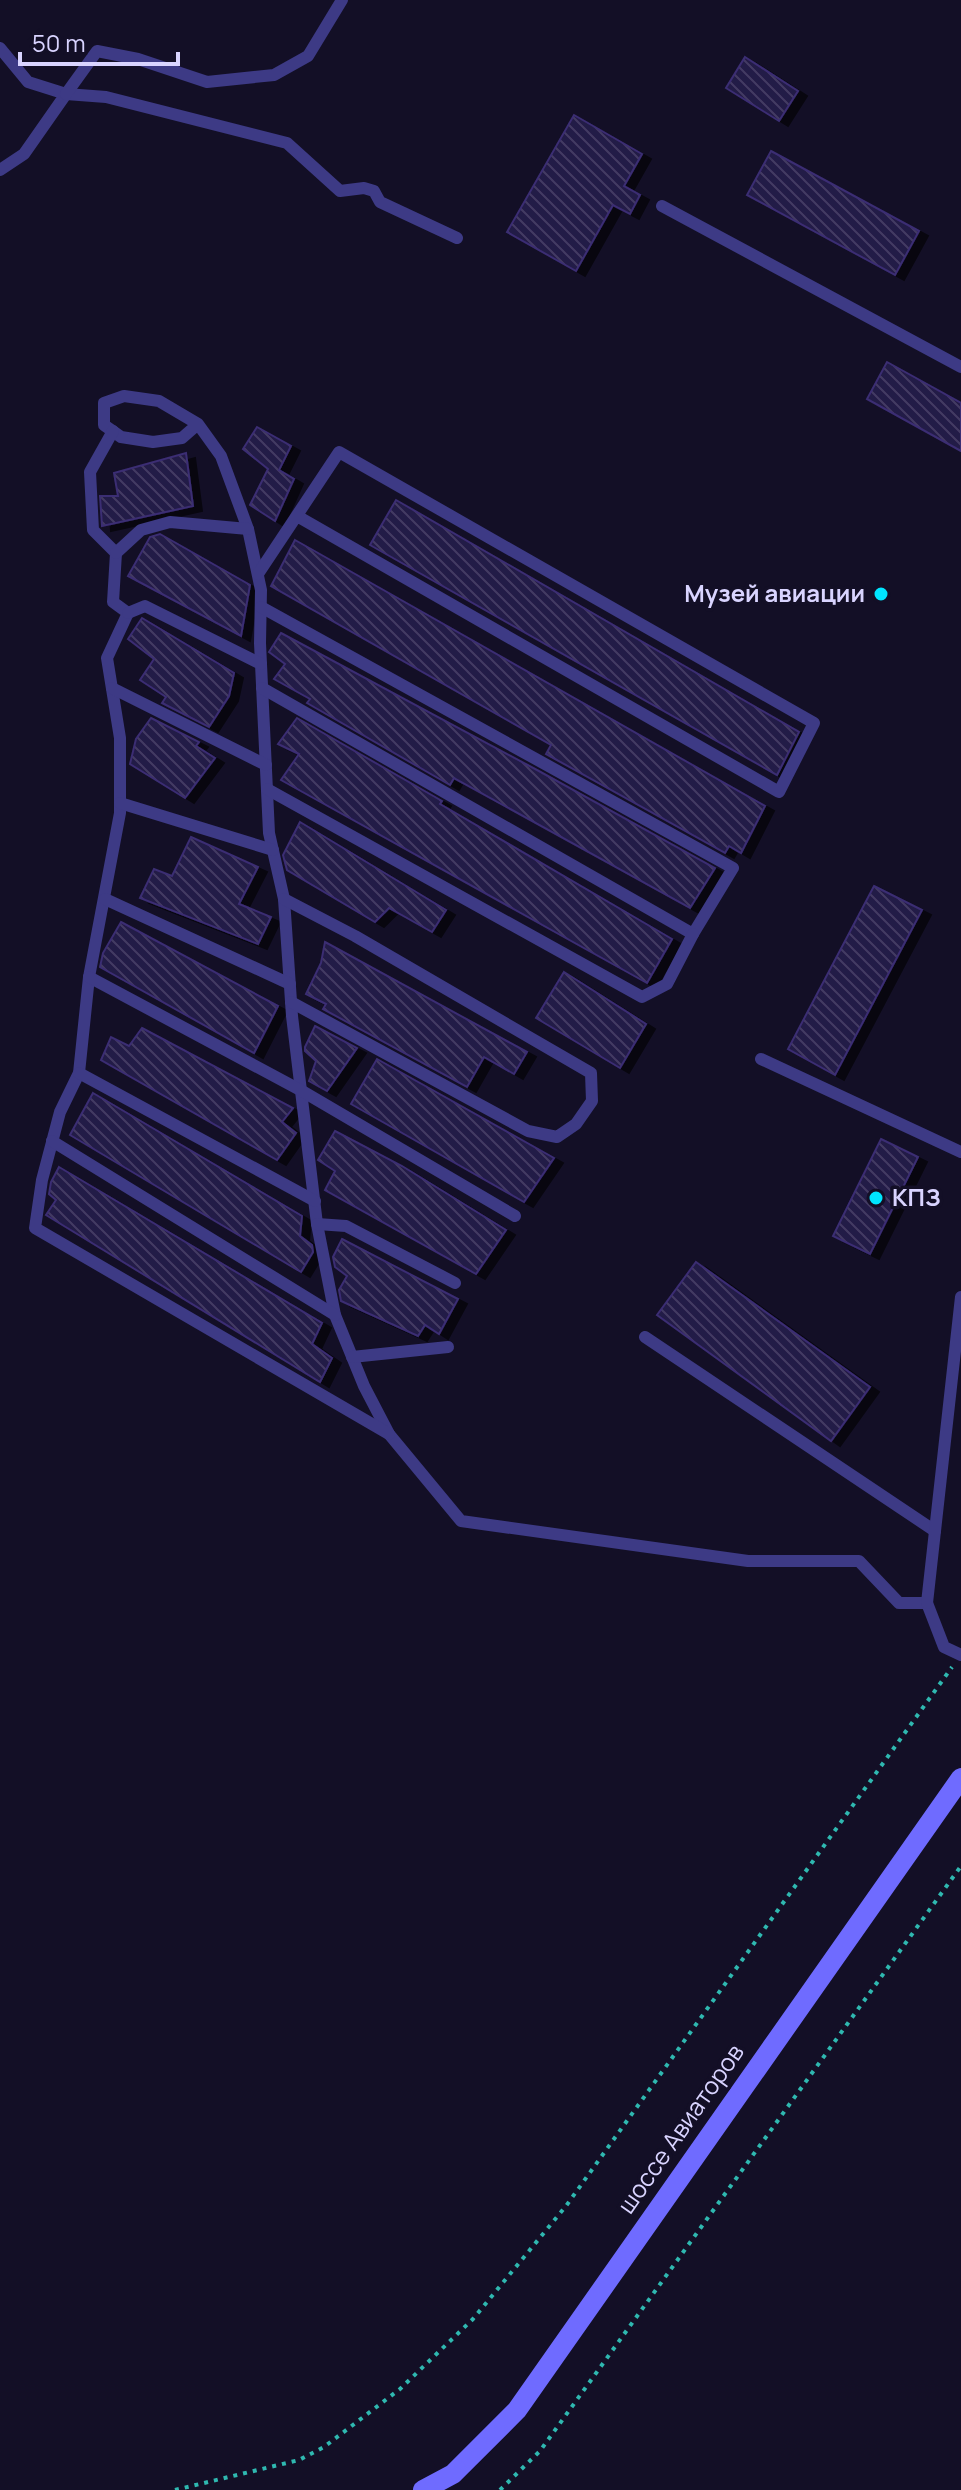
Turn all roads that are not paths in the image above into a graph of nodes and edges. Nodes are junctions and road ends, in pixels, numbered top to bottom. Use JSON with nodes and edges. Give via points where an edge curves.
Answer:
{"nodes":[{"id":1,"x":342,"y":0,"type":"edge"},
{"id":2,"x":0,"y":48,"type":"edge"},
{"id":3,"x":66,"y":94,"type":"junction"},
{"id":4,"x":0,"y":170,"type":"edge"},
{"id":5,"x":662,"y":206,"type":"dead end"},
{"id":6,"x":457,"y":238,"type":"dead end"},
{"id":7,"x":961,"y":367,"type":"edge"},
{"id":8,"x":198,"y":424,"type":"junction"},
{"id":9,"x":113,"y":431,"type":"junction"},
{"id":10,"x":297,"y":516,"type":"junction"},
{"id":11,"x":248,"y":529,"type":"junction"},
{"id":12,"x":116,"y":553,"type":"junction"},
{"id":13,"x":258,"y":574,"type":"junction"},
{"id":14,"x":261,"y":607,"type":"junction"},
{"id":15,"x":128,"y":613,"type":"junction"},
{"id":16,"x":261,"y":664,"type":"junction"},
{"id":17,"x":112,"y":688,"type":"junction"},
{"id":18,"x":262,"y":688,"type":"junction"},
{"id":19,"x":266,"y":765,"type":"junction"},
{"id":20,"x":267,"y":789,"type":"junction"},
{"id":21,"x":120,"y":803,"type":"junction"},
{"id":22,"x":273,"y":850,"type":"junction"},
{"id":23,"x":105,"y":899,"type":"junction"},
{"id":24,"x":284,"y":899,"type":"junction"},
{"id":25,"x":693,"y":934,"type":"junction"},
{"id":26,"x":89,"y":977,"type":"junction"},
{"id":27,"x":290,"y":984,"type":"junction"},
{"id":28,"x":291,"y":1002,"type":"junction"},
{"id":29,"x":761,"y":1059,"type":"dead end"},
{"id":30,"x":79,"y":1073,"type":"junction"},
{"id":31,"x":302,"y":1091,"type":"junction"},
{"id":32,"x":52,"y":1141,"type":"junction"},
{"id":33,"x":961,"y":1152,"type":"edge"},
{"id":34,"x":315,"y":1201,"type":"junction"},
{"id":35,"x":515,"y":1216,"type":"dead end"},
{"id":36,"x":317,"y":1224,"type":"junction"},
{"id":37,"x":455,"y":1283,"type":"dead end"},
{"id":38,"x":961,"y":1297,"type":"edge"},
{"id":39,"x":335,"y":1315,"type":"junction"},
{"id":40,"x":645,"y":1337,"type":"dead end"},
{"id":41,"x":448,"y":1347,"type":"dead end"},
{"id":42,"x":352,"y":1357,"type":"junction"},
{"id":43,"x":389,"y":1434,"type":"junction"},
{"id":44,"x":935,"y":1531,"type":"junction"},
{"id":45,"x":927,"y":1603,"type":"junction"},
{"id":46,"x":961,"y":1656,"type":"edge"},
{"id":47,"x":961,"y":1778,"type":"edge"},
{"id":48,"x":423,"y":2490,"type":"edge"}],
"edges":[{"from":1,"to":3,"type":"lane","via":[[308,56],[274,75],[207,82],[97,51]]},
{"from":2,"to":3,"type":"lane","via":[[28,82]]},
{"from":3,"to":4,"type":"lane","via":[[24,154]]},
{"from":3,"to":6,"type":"lane","via":[[106,97],[287,143],[340,191],[374,191],[380,202]]},
{"from":5,"to":7,"type":"lane"},
{"from":8,"to":9,"type":"lane","via":[[182,438],[153,442]]},
{"from":8,"to":9,"type":"lane","via":[[159,401],[124,396],[104,403],[104,425]]},
{"from":8,"to":11,"type":"lane","via":[[221,456]]},
{"from":9,"to":12,"type":"lane","via":[[90,472],[93,530]]},
{"from":10,"to":10,"type":"lane","via":[[339,452],[814,723],[779,792]]},
{"from":10,"to":13,"type":"lane"},
{"from":11,"to":12,"type":"lane","via":[[170,522],[141,530]]},
{"from":11,"to":13,"type":"lane"},
{"from":12,"to":15,"type":"lane","via":[[113,602]]},
{"from":13,"to":14,"type":"lane"},
{"from":14,"to":16,"type":"lane"},
{"from":14,"to":25,"type":"lane","via":[[733,868]]},
{"from":15,"to":16,"type":"lane","via":[[145,606]]},
{"from":15,"to":17,"type":"lane","via":[[107,658]]},
{"from":16,"to":18,"type":"lane"},
{"from":17,"to":19,"type":"lane"},
{"from":17,"to":21,"type":"lane","via":[[120,738]]},
{"from":18,"to":19,"type":"lane"},
{"from":18,"to":25,"type":"lane"},
{"from":19,"to":20,"type":"lane"},
{"from":20,"to":22,"type":"lane"},
{"from":20,"to":25,"type":"lane","via":[[642,997],[667,984]]},
{"from":21,"to":22,"type":"lane"},
{"from":21,"to":23,"type":"lane"},
{"from":22,"to":24,"type":"lane"},
{"from":23,"to":26,"type":"lane"},
{"from":23,"to":27,"type":"lane"},
{"from":24,"to":27,"type":"lane"},
{"from":24,"to":28,"type":"lane","via":[[591,1073],[592,1101],[576,1124],[557,1137],[528,1131]]},
{"from":26,"to":30,"type":"lane"},
{"from":26,"to":31,"type":"lane"},
{"from":27,"to":28,"type":"lane"},
{"from":28,"to":31,"type":"lane"},
{"from":29,"to":33,"type":"lane"},
{"from":30,"to":32,"type":"lane"},
{"from":30,"to":34,"type":"lane"},
{"from":31,"to":34,"type":"lane"},
{"from":31,"to":35,"type":"lane"},
{"from":32,"to":39,"type":"lane"},
{"from":32,"to":43,"type":"lane","via":[[35,1228]]},
{"from":34,"to":36,"type":"lane"},
{"from":36,"to":37,"type":"lane","via":[[346,1226]]},
{"from":36,"to":39,"type":"lane"},
{"from":38,"to":44,"type":"lane"},
{"from":39,"to":42,"type":"lane"},
{"from":40,"to":44,"type":"lane"},
{"from":41,"to":42,"type":"lane"},
{"from":42,"to":43,"type":"lane"},
{"from":43,"to":45,"type":"lane","via":[[461,1521],[748,1561],[859,1561],[899,1603]]},
{"from":44,"to":45,"type":"lane"},
{"from":45,"to":46,"type":"lane","via":[[944,1647]]},
{"from":47,"to":48,"type":"street","name":"шоссе Авиаторов","via":[[517,2410],[453,2474]]}]}
